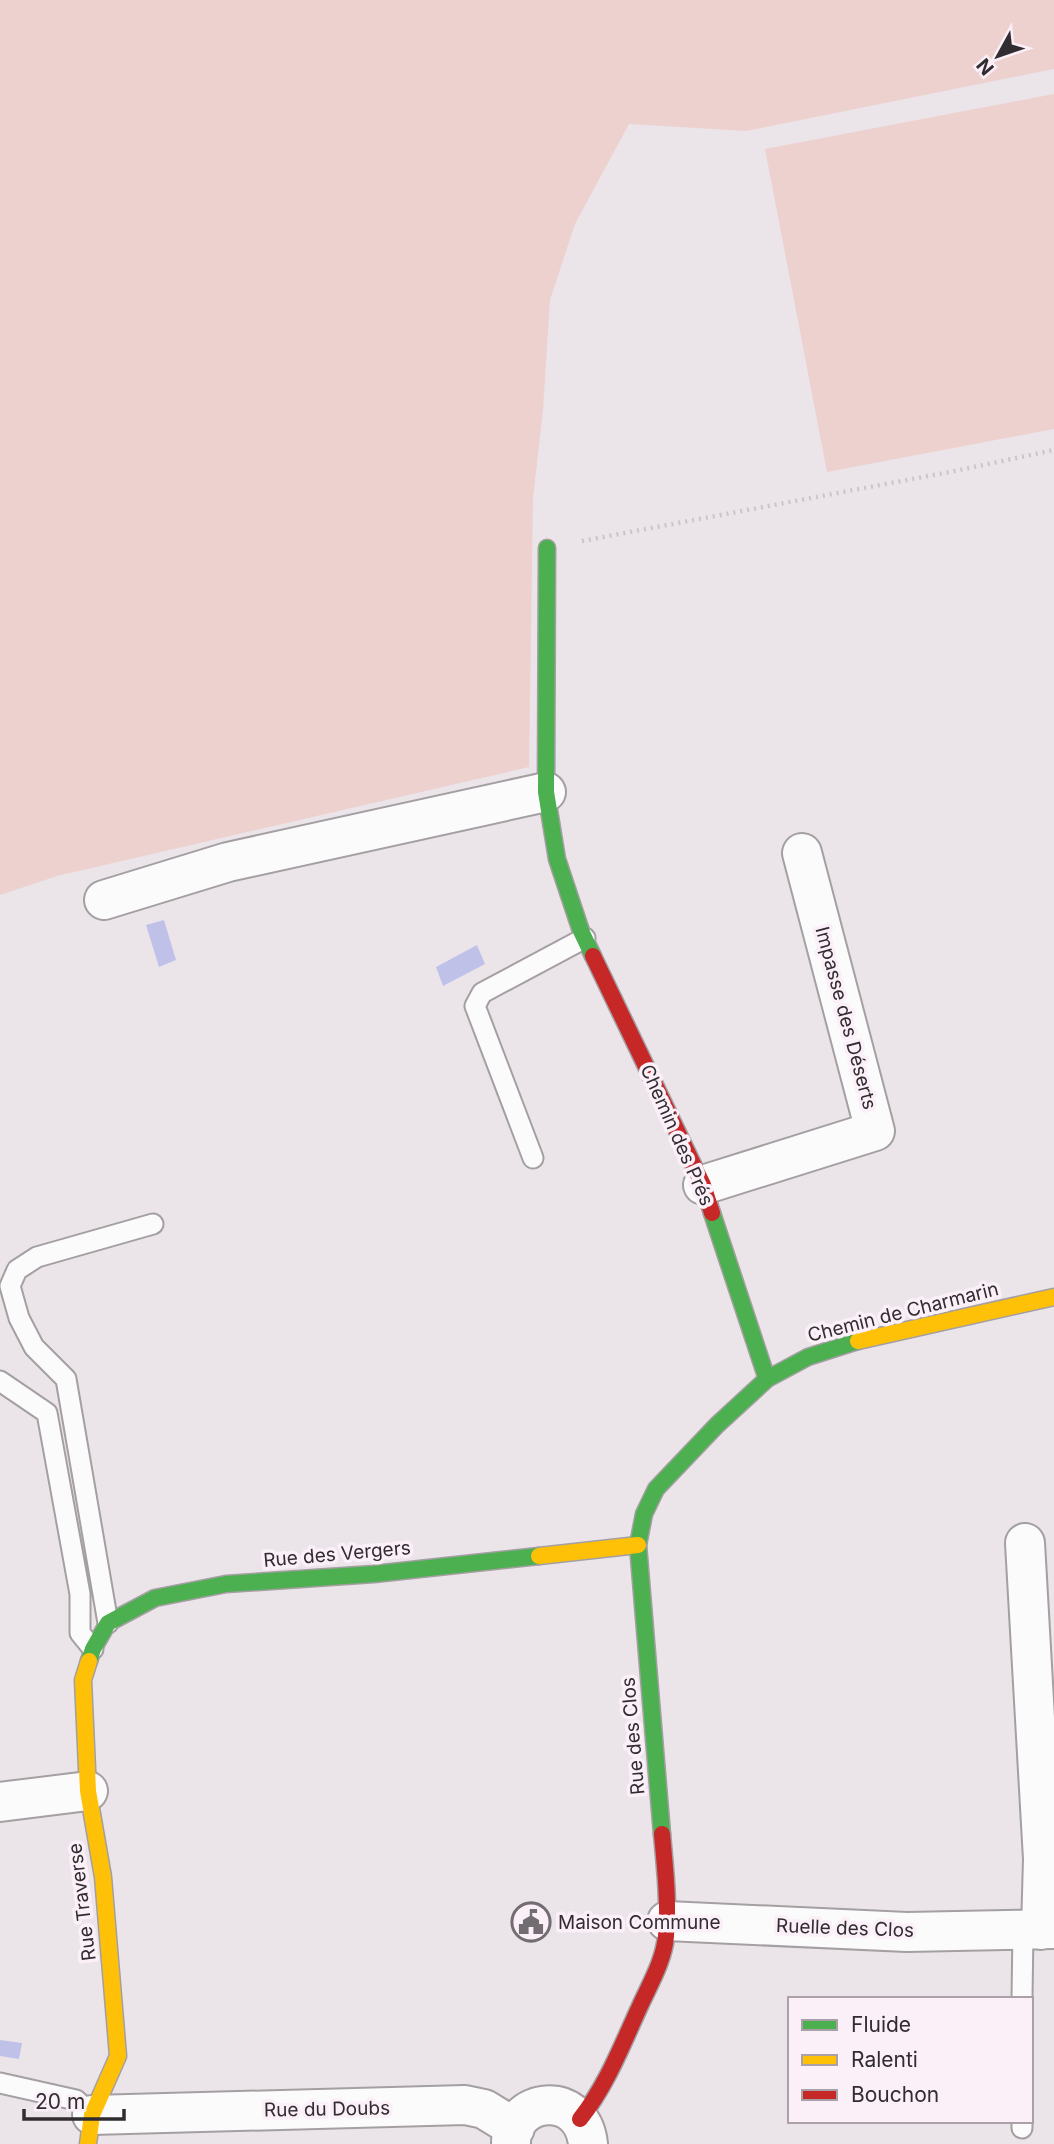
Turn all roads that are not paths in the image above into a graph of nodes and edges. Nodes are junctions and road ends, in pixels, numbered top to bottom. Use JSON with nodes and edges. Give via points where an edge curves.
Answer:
{"nodes":[{"id":1,"x":547,"y":548,"type":"road end"},
{"id":2,"x":546,"y":793,"type":"junction"},
{"id":3,"x":802,"y":853,"type":"dead end"},
{"id":4,"x":104,"y":900,"type":"dead end"},
{"id":5,"x":585,"y":938,"type":"junction"},
{"id":6,"x":533,"y":1158,"type":"dead end"},
{"id":7,"x":703,"y":1185,"type":"junction"},
{"id":8,"x":153,"y":1224,"type":"dead end"},
{"id":9,"x":1054,"y":1297,"type":"edge"},
{"id":10,"x":767,"y":1379,"type":"junction"},
{"id":11,"x":0,"y":1381,"type":"edge"},
{"id":12,"x":1025,"y":1543,"type":"dead end"},
{"id":13,"x":638,"y":1545,"type":"junction"},
{"id":14,"x":108,"y":1622,"type":"junction"},
{"id":15,"x":93,"y":1649,"type":"junction"},
{"id":16,"x":88,"y":1791,"type":"junction"},
{"id":17,"x":0,"y":1802,"type":"edge"},
{"id":18,"x":667,"y":1921,"type":"junction"},
{"id":19,"x":1039,"y":1930,"type":"edge"},
{"id":20,"x":1023,"y":1997,"type":"edge"},
{"id":21,"x":0,"y":2084,"type":"edge"},
{"id":22,"x":90,"y":2129,"type":"edge"},
{"id":23,"x":584,"y":2131,"type":"edge"},
{"id":24,"x":513,"y":2136,"type":"edge"}],
"edges":[{"from":1,"to":2,"type":"street","name":"Chemin des Prés"},
{"from":2,"to":4,"type":"street","via":[[228,862]]},
{"from":2,"to":5,"type":"street","name":"Chemin des Prés","via":[[557,859]]},
{"from":3,"to":7,"type":"street","name":"Impasse des Déserts","via":[[876,1131]]},
{"from":5,"to":6,"type":"lane","via":[[482,993],[475,1006]]},
{"from":5,"to":7,"type":"street","name":"Chemin des Prés"},
{"from":7,"to":10,"type":"street","name":"Chemin des Prés"},
{"from":8,"to":14,"type":"lane","via":[[37,1257],[18,1270],[10,1286],[34,1347],[66,1379]]},
{"from":9,"to":10,"type":"street","name":"Chemin de Charmarin","via":[[851,1343],[808,1357]]},
{"from":10,"to":13,"type":"street","name":"Rue des Clos","via":[[656,1489],[644,1514]]},
{"from":11,"to":15,"type":"lane","via":[[47,1413],[80,1594],[80,1633]]},
{"from":12,"to":19,"type":"street","via":[[1043,1858]]},
{"from":13,"to":14,"type":"street","name":"Rue des Vergers","via":[[373,1574],[226,1584],[155,1598]]},
{"from":13,"to":18,"type":"street","name":"Rue des Clos"},
{"from":14,"to":15,"type":"street"},
{"from":15,"to":16,"type":"street","name":"Rue Traverse","via":[[83,1680]]},
{"from":16,"to":17,"type":"street"},
{"from":16,"to":22,"type":"street","name":"Rue Traverse","via":[[103,1877],[118,2056]]},
{"from":18,"to":19,"type":"street","name":"Ruelle des Clos","via":[[907,1932]]},
{"from":18,"to":23,"type":"street","name":"Rue des Clos","via":[[657,1968]]},
{"from":19,"to":20,"type":"lane"},
{"from":21,"to":22,"type":"lane","via":[[76,2100]]},
{"from":22,"to":24,"type":"street","name":"Rue du Doubs","via":[[465,2105],[484,2109]]},
{"from":23,"to":24,"type":"street","via":[[570,2111],[546,2105],[523,2115]]}]}
